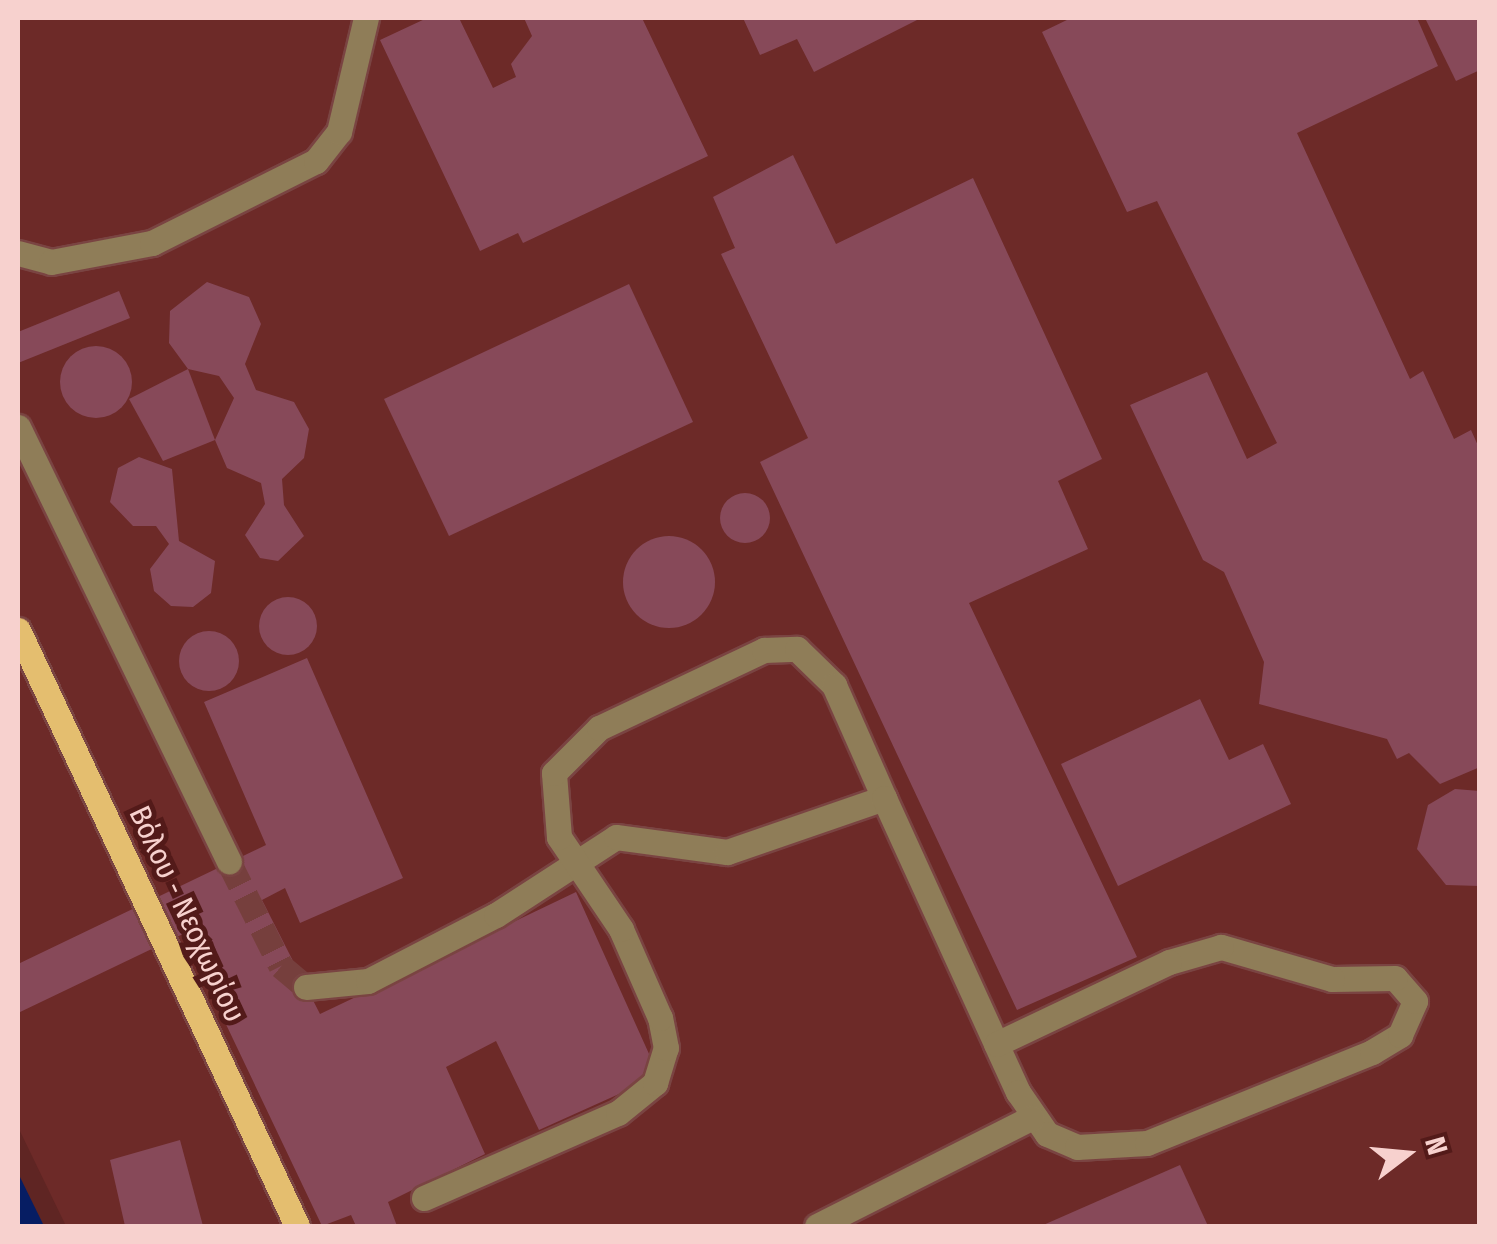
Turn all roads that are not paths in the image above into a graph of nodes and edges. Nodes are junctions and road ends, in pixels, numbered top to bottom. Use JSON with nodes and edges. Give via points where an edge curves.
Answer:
{"nodes":[{"id":1,"x":366,"y":18,"type":"edge"},
{"id":2,"x":18,"y":254,"type":"edge"},
{"id":3,"x":18,"y":427,"type":"edge"},
{"id":4,"x":18,"y":630,"type":"edge"},
{"id":5,"x":884,"y":798,"type":"junction"},
{"id":6,"x":569,"y":860,"type":"junction"},
{"id":7,"x":229,"y":862,"type":"tunnel mouth"},
{"id":8,"x":306,"y":987,"type":"dead end"},
{"id":9,"x":996,"y":1044,"type":"junction"},
{"id":10,"x":1031,"y":1118,"type":"junction"},
{"id":11,"x":424,"y":1198,"type":"dead end"},
{"id":12,"x":297,"y":1226,"type":"edge"},
{"id":13,"x":817,"y":1226,"type":"edge"}],
"edges":[{"from":1,"to":2,"type":"lane","via":[[339,132],[316,161],[152,243],[51,262]]},
{"from":3,"to":7,"type":"lane"},
{"from":4,"to":12,"type":"main road","name":"Βόλου - Νεοχωρίου"},
{"from":5,"to":6,"type":"lane","via":[[749,848],[709,852],[627,835]]},
{"from":5,"to":6,"type":"lane","via":[[834,685],[815,659],[780,646],[622,716],[570,752],[550,790]]},
{"from":5,"to":9,"type":"lane"},
{"from":6,"to":8,"type":"lane","via":[[496,915],[368,981]]},
{"from":6,"to":11,"type":"lane","via":[[637,962],[665,1034],[664,1065],[644,1096],[618,1113]]},
{"from":9,"to":10,"type":"lane"},
{"from":9,"to":10,"type":"lane","via":[[1169,962],[1222,947],[1332,979],[1396,978],[1415,1001],[1400,1035],[1372,1052],[1147,1143],[1078,1147]]},
{"from":10,"to":13,"type":"lane"}]}
